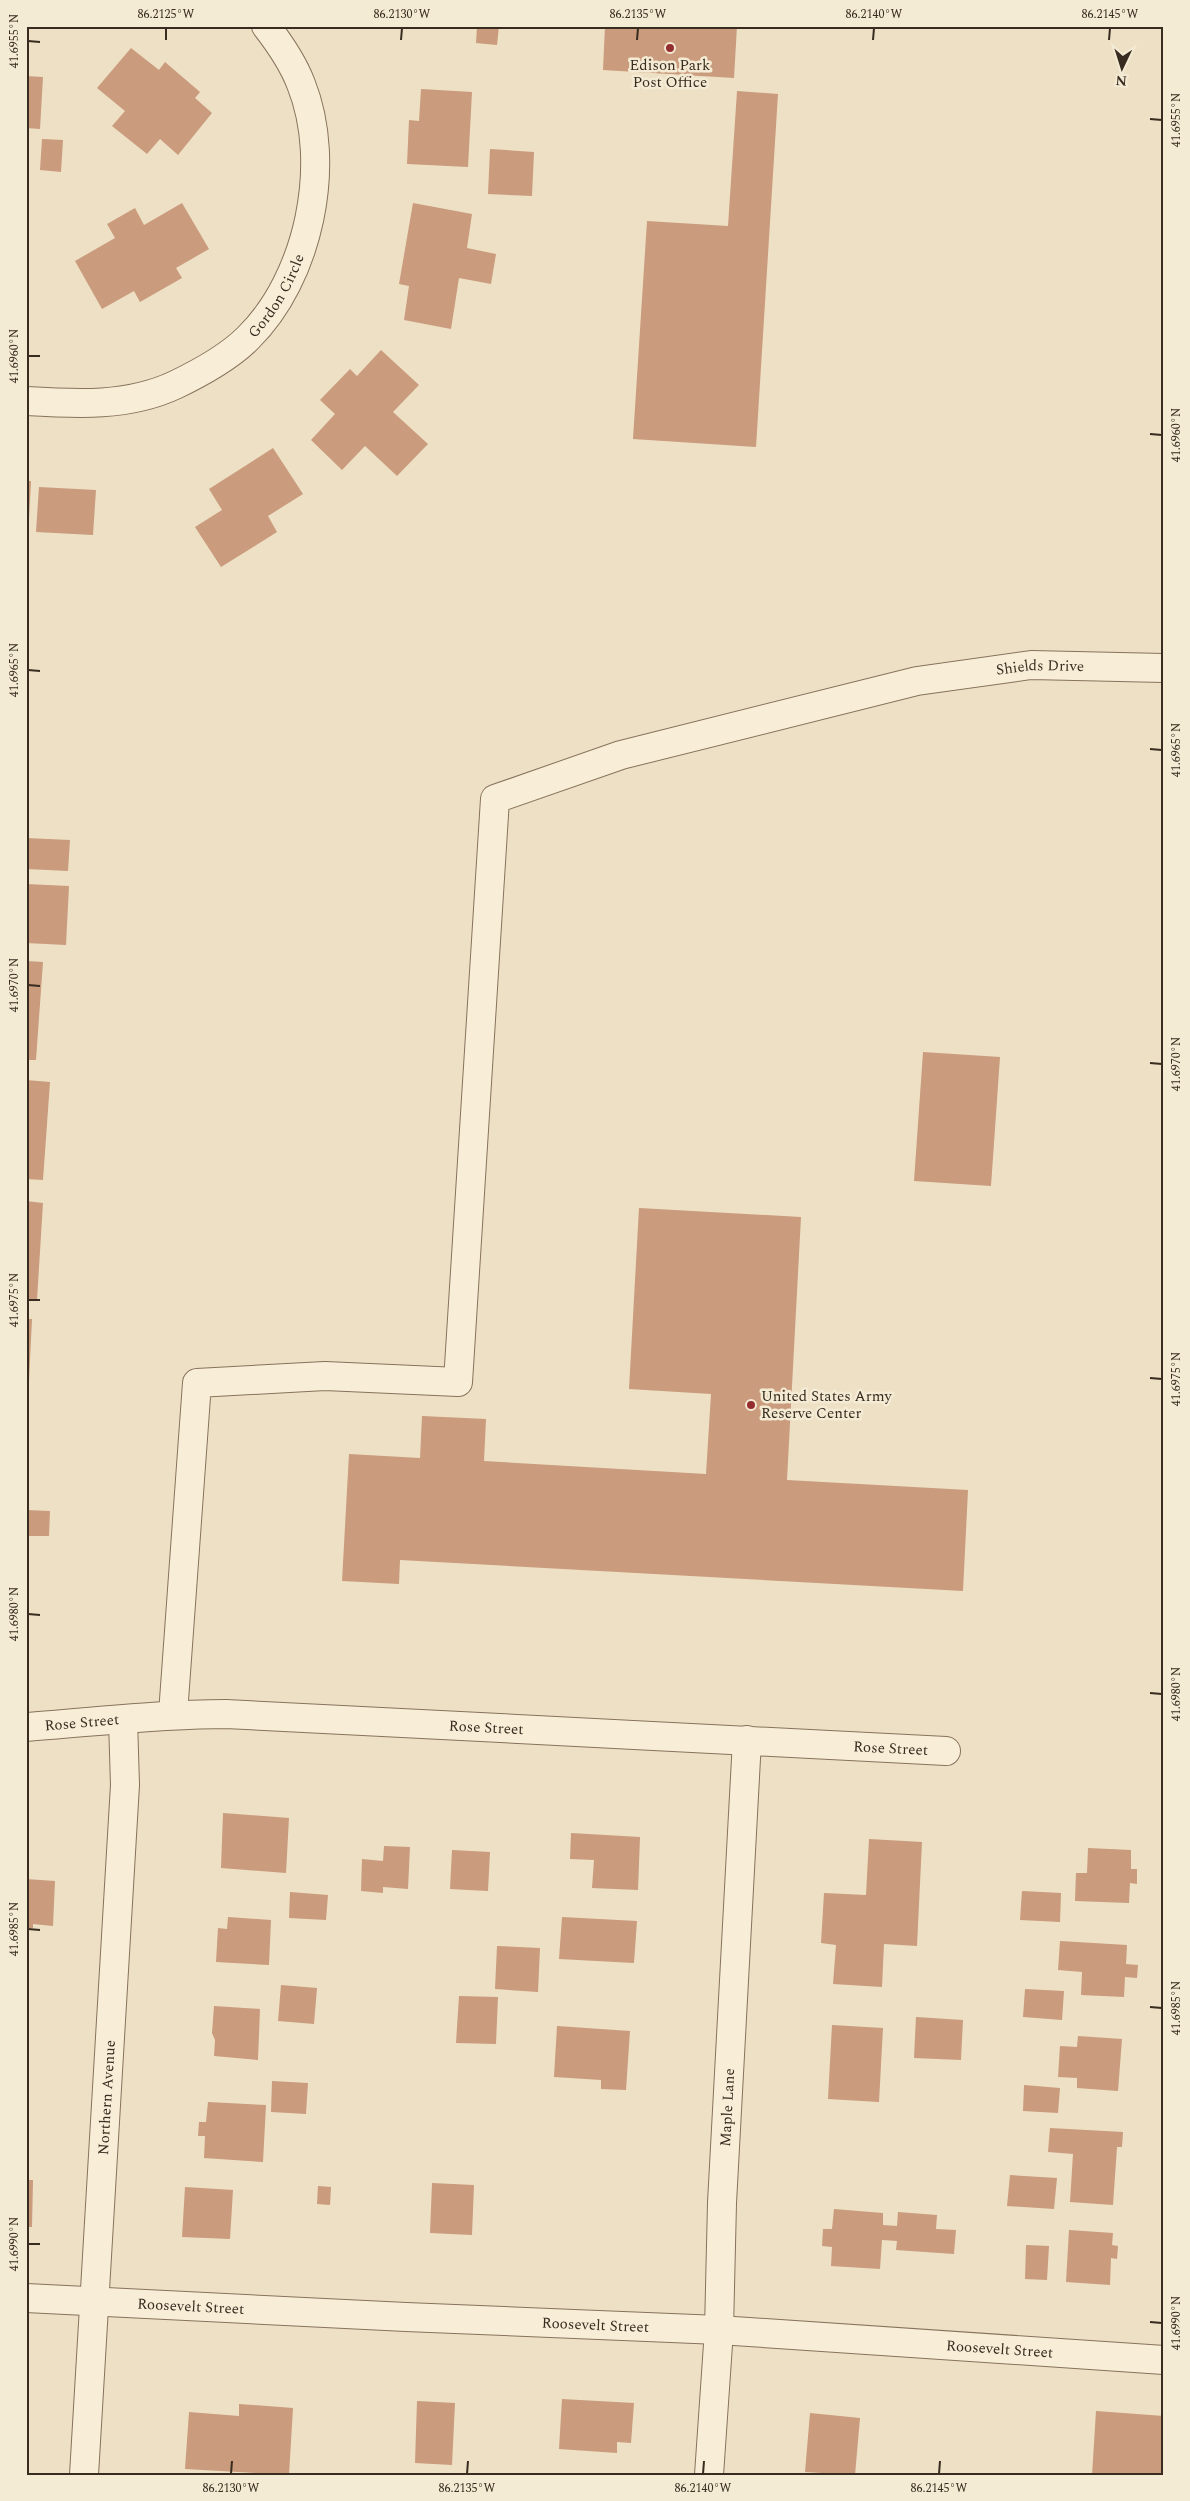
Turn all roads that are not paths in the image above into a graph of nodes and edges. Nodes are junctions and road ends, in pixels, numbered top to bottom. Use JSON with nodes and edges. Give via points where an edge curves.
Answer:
{"nodes":[{"id":1,"x":266,"y":26,"type":"edge"},
{"id":2,"x":26,"y":401,"type":"edge"},
{"id":3,"x":1164,"y":668,"type":"edge"},
{"id":4,"x":173,"y":1714,"type":"junction"},
{"id":5,"x":123,"y":1720,"type":"junction"},
{"id":6,"x":26,"y":1727,"type":"edge"},
{"id":7,"x":747,"y":1740,"type":"junction"},
{"id":8,"x":946,"y":1752,"type":"dead end"},
{"id":9,"x":26,"y":2298,"type":"edge"},
{"id":10,"x":94,"y":2303,"type":"junction"},
{"id":11,"x":719,"y":2330,"type":"junction"},
{"id":12,"x":1164,"y":2360,"type":"edge"},
{"id":13,"x":84,"y":2475,"type":"edge"},
{"id":14,"x":709,"y":2475,"type":"edge"}],
"edges":[{"from":1,"to":2,"type":"street","name":"Gordon Circle","via":[[282,46],[301,85],[312,126],[315,169],[310,214],[298,258],[278,300],[248,338],[215,364],[174,385],[115,402]]},
{"from":3,"to":4,"type":"street","name":"Shields Drive","via":[[1031,665],[917,682],[621,755],[495,799],[458,1382],[325,1376],[197,1382]]},
{"from":4,"to":5,"type":"street","name":"Rose Street"},
{"from":4,"to":7,"type":"street","name":"Rose Street"},
{"from":5,"to":6,"type":"street","name":"Rose Street"},
{"from":5,"to":10,"type":"street","name":"Northern Avenue","via":[[125,1785]]},
{"from":7,"to":8,"type":"street","name":"Rose Street"},
{"from":7,"to":11,"type":"street","name":"Maple Lane","via":[[722,2203]]},
{"from":9,"to":10,"type":"street","name":"Roosevelt Street"},
{"from":10,"to":11,"type":"street","name":"Roosevelt Street"},
{"from":10,"to":13,"type":"street","name":"Northern Avenue"},
{"from":11,"to":12,"type":"street","name":"Roosevelt Street"},
{"from":11,"to":14,"type":"street","name":"Maple Lane"}]}
